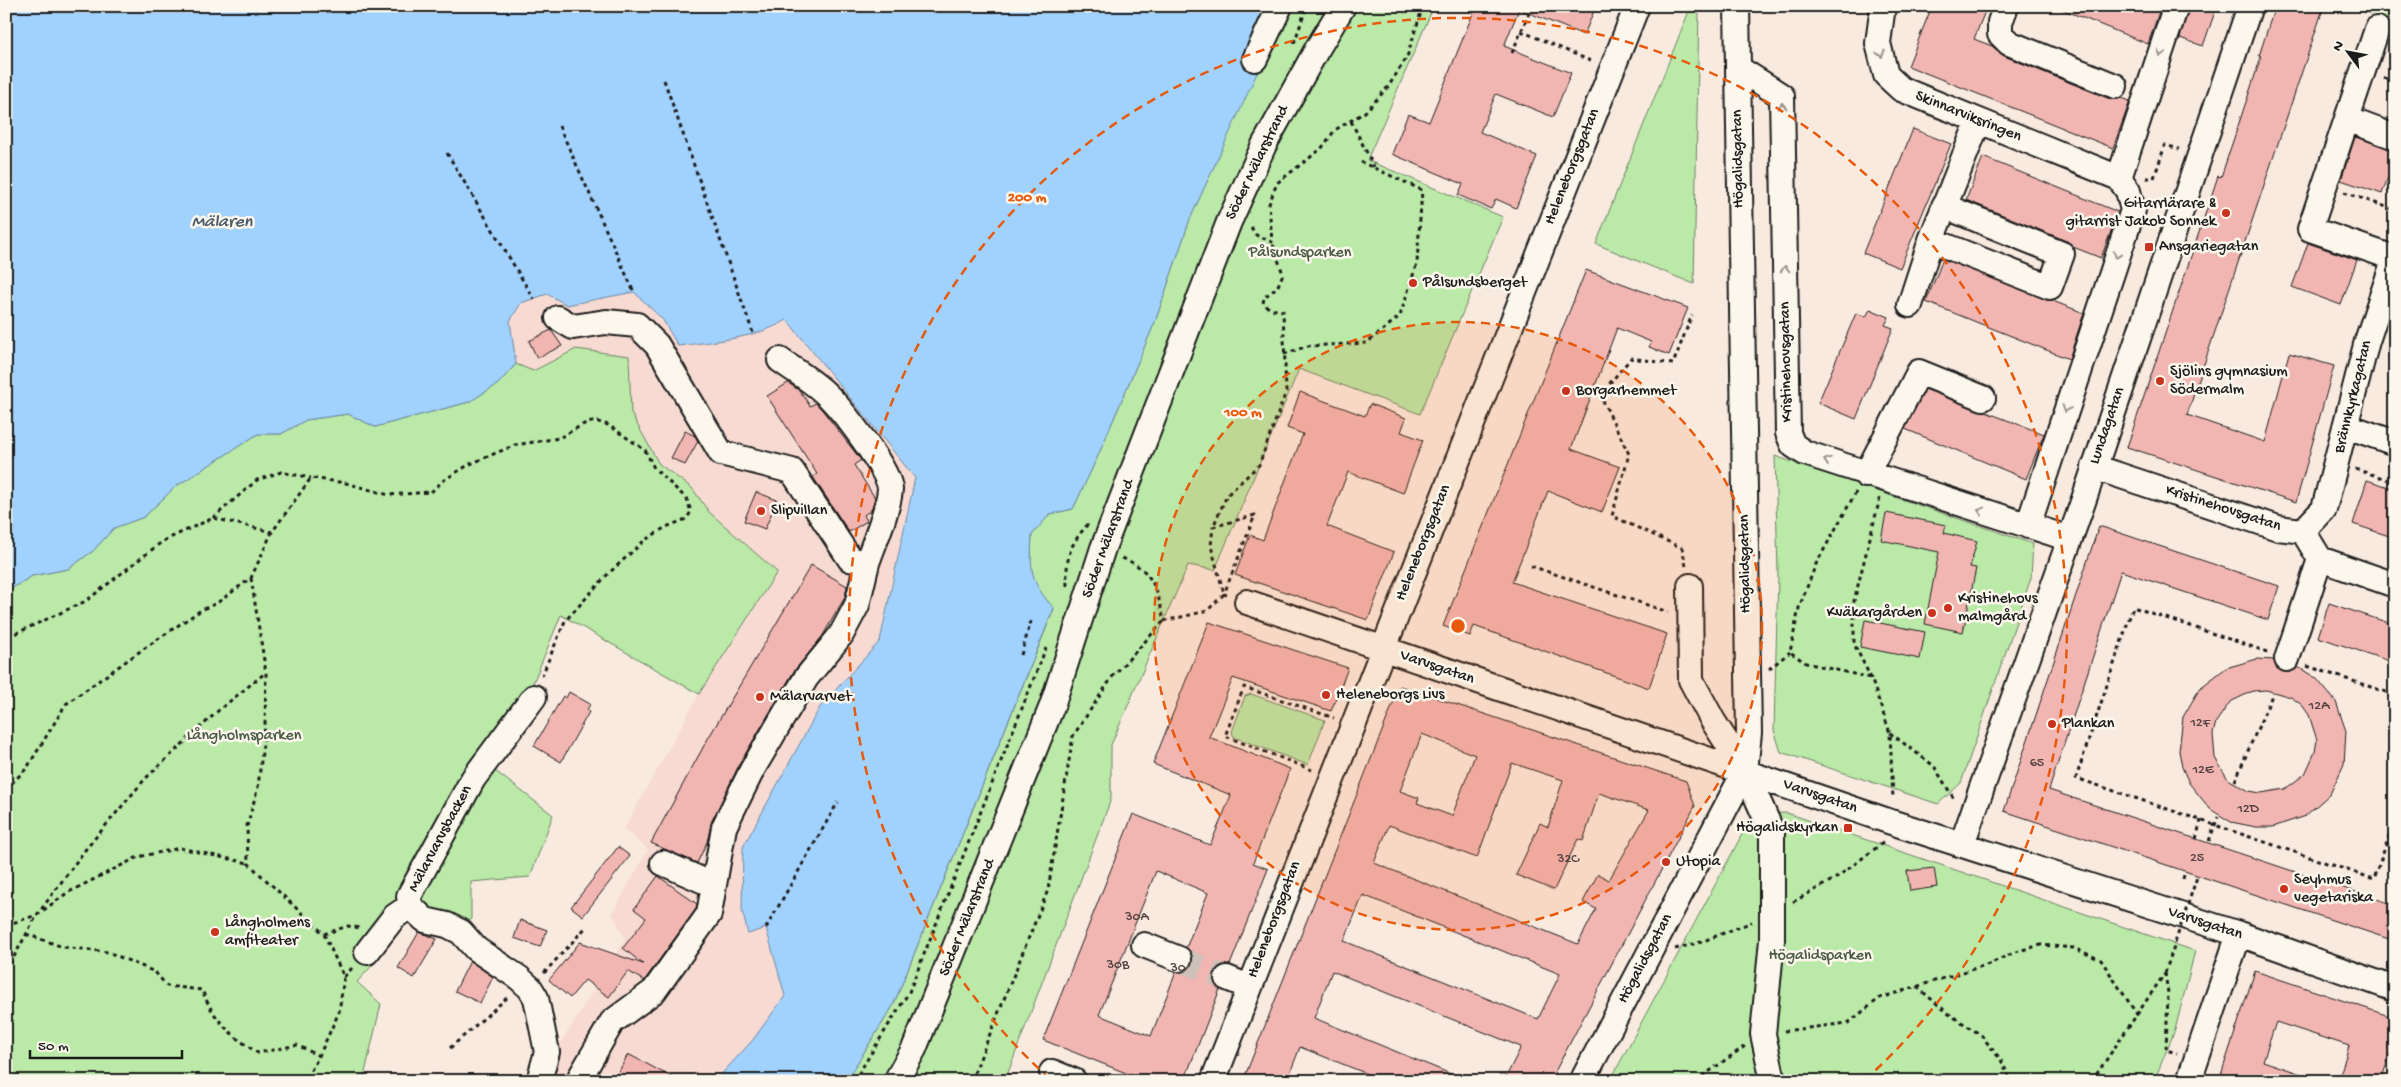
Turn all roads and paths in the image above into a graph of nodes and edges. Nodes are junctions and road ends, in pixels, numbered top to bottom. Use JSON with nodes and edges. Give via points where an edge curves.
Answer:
{"nodes":[{"id":1,"x":1280,"y":6,"type":"edge"},
{"id":2,"x":1307,"y":6,"type":"edge"},
{"id":3,"x":1343,"y":6,"type":"edge"},
{"id":4,"x":1423,"y":6,"type":"edge"},
{"id":5,"x":1532,"y":6,"type":"edge"},
{"id":6,"x":1637,"y":6,"type":"edge"},
{"id":7,"x":1737,"y":6,"type":"edge"},
{"id":8,"x":1882,"y":6,"type":"edge"},
{"id":9,"x":2006,"y":6,"type":"edge"},
{"id":10,"x":2176,"y":6,"type":"edge"},
{"id":11,"x":2250,"y":6,"type":"edge"},
{"id":12,"x":2377,"y":29,"type":"dead end"},
{"id":13,"x":1521,"y":31,"type":"junction"},
{"id":14,"x":1291,"y":50,"type":"dead end"},
{"id":15,"x":1512,"y":53,"type":"dead end"},
{"id":16,"x":1255,"y":59,"type":"dead end"},
{"id":17,"x":1738,"y":68,"type":"junction"},
{"id":18,"x":1612,"y":70,"type":"junction"},
{"id":19,"x":2379,"y":76,"type":"dead end"},
{"id":20,"x":664,"y":80,"type":"dead end"},
{"id":21,"x":2395,"y":82,"type":"edge"},
{"id":22,"x":2115,"y":86,"type":"dead end"},
{"id":23,"x":2347,"y":119,"type":"junction"},
{"id":24,"x":1351,"y":121,"type":"junction"},
{"id":25,"x":1978,"y":122,"type":"junction"},
{"id":26,"x":559,"y":126,"type":"dead end"},
{"id":27,"x":2395,"y":137,"type":"edge"},
{"id":28,"x":2182,"y":150,"type":"dead end"},
{"id":29,"x":447,"y":152,"type":"dead end"},
{"id":30,"x":1361,"y":162,"type":"dead end"},
{"id":31,"x":1374,"y":168,"type":"junction"},
{"id":32,"x":2119,"y":178,"type":"junction"},
{"id":33,"x":2154,"y":178,"type":"dead end"},
{"id":34,"x":2337,"y":190,"type":"dead end"},
{"id":35,"x":1944,"y":206,"type":"junction"},
{"id":36,"x":2395,"y":210,"type":"edge"},
{"id":37,"x":1245,"y":219,"type":"dead end"},
{"id":38,"x":1931,"y":240,"type":"junction"},
{"id":39,"x":1272,"y":242,"type":"junction"},
{"id":40,"x":2394,"y":258,"type":"edge"},
{"id":41,"x":634,"y":292,"type":"dead end"},
{"id":42,"x":534,"y":299,"type":"dead end"},
{"id":43,"x":1910,"y":305,"type":"dead end"},
{"id":44,"x":1692,"y":315,"type":"dead end"},
{"id":45,"x":558,"y":318,"type":"dead end"},
{"id":46,"x":753,"y":333,"type":"dead end"},
{"id":47,"x":1284,"y":354,"type":"junction"},
{"id":48,"x":780,"y":360,"type":"dead end"},
{"id":49,"x":1983,"y":398,"type":"dead end"},
{"id":50,"x":2347,"y":426,"type":"junction"},
{"id":51,"x":2395,"y":443,"type":"edge"},
{"id":52,"x":2337,"y":463,"type":"junction"},
{"id":53,"x":2094,"y":467,"type":"junction"},
{"id":54,"x":311,"y":478,"type":"junction"},
{"id":55,"x":1876,"y":478,"type":"junction"},
{"id":56,"x":2395,"y":482,"type":"edge"},
{"id":57,"x":213,"y":518,"type":"junction"},
{"id":58,"x":2028,"y":526,"type":"junction"},
{"id":59,"x":1213,"y":527,"type":"junction"},
{"id":60,"x":2303,"y":531,"type":"junction"},
{"id":61,"x":272,"y":532,"type":"junction"},
{"id":62,"x":2070,"y":539,"type":"junction"},
{"id":63,"x":1116,"y":556,"type":"dead end"},
{"id":64,"x":2320,"y":559,"type":"junction"},
{"id":65,"x":868,"y":563,"type":"junction"},
{"id":66,"x":1531,"y":566,"type":"dead end"},
{"id":67,"x":1232,"y":572,"type":"dead end"},
{"id":68,"x":251,"y":578,"type":"junction"},
{"id":69,"x":2395,"y":585,"type":"edge"},
{"id":70,"x":1690,"y":586,"type":"joint"},
{"id":71,"x":1247,"y":602,"type":"dead end"},
{"id":72,"x":1690,"y":619,"type":"junction"},
{"id":73,"x":1031,"y":621,"type":"dead end"},
{"id":74,"x":1164,"y":621,"type":"junction"},
{"id":75,"x":8,"y":637,"type":"dead end"},
{"id":76,"x":1049,"y":640,"type":"dead end"},
{"id":77,"x":1381,"y":649,"type":"junction"},
{"id":78,"x":1790,"y":652,"type":"junction"},
{"id":79,"x":1021,"y":655,"type":"dead end"},
{"id":80,"x":2287,"y":659,"type":"junction"},
{"id":81,"x":1769,"y":670,"type":"dead end"},
{"id":82,"x":266,"y":673,"type":"junction"},
{"id":83,"x":1871,"y":678,"type":"junction"},
{"id":84,"x":2273,"y":693,"type":"dead end"},
{"id":85,"x":2395,"y":695,"type":"edge"},
{"id":86,"x":534,"y":696,"type":"joint"},
{"id":87,"x":1352,"y":725,"type":"junction"},
{"id":88,"x":1890,"y":733,"type":"junction"},
{"id":89,"x":1745,"y":771,"type":"junction"},
{"id":90,"x":1331,"y":778,"type":"junction"},
{"id":91,"x":2235,"y":781,"type":"dead end"},
{"id":92,"x":6,"y":789,"type":"edge"},
{"id":93,"x":1954,"y":799,"type":"dead end"},
{"id":94,"x":838,"y":802,"type":"dead end"},
{"id":95,"x":2218,"y":817,"type":"dead end"},
{"id":96,"x":2395,"y":819,"type":"edge"},
{"id":97,"x":2201,"y":820,"type":"junction"},
{"id":98,"x":1894,"y":823,"type":"junction"},
{"id":99,"x":2215,"y":825,"type":"junction"},
{"id":100,"x":2196,"y":839,"type":"dead end"},
{"id":101,"x":2209,"y":841,"type":"dead end"},
{"id":102,"x":1962,"y":844,"type":"junction"},
{"id":103,"x":248,"y":863,"type":"junction"},
{"id":104,"x":663,"y":863,"type":"dead end"},
{"id":105,"x":2185,"y":871,"type":"dead end"},
{"id":106,"x":2197,"y":877,"type":"dead end"},
{"id":107,"x":2183,"y":879,"type":"dead end"},
{"id":108,"x":714,"y":885,"type":"junction"},
{"id":109,"x":410,"y":906,"type":"junction"},
{"id":110,"x":37,"y":915,"type":"junction"},
{"id":111,"x":6,"y":925,"type":"edge"},
{"id":112,"x":587,"y":926,"type":"dead end"},
{"id":113,"x":766,"y":928,"type":"dead end"},
{"id":114,"x":381,"y":933,"type":"junction"},
{"id":115,"x":26,"y":934,"type":"junction"},
{"id":116,"x":324,"y":934,"type":"junction"},
{"id":117,"x":2239,"y":934,"type":"junction"},
{"id":118,"x":1144,"y":945,"type":"dead end"},
{"id":119,"x":367,"y":952,"type":"dead end"},
{"id":120,"x":1179,"y":959,"type":"tunnel mouth"},
{"id":121,"x":6,"y":971,"type":"edge"},
{"id":122,"x":2165,"y":973,"type":"junction"},
{"id":123,"x":1227,"y":978,"type":"tunnel mouth"},
{"id":124,"x":527,"y":986,"type":"junction"},
{"id":125,"x":1916,"y":986,"type":"junction"},
{"id":126,"x":1249,"y":987,"type":"junction"},
{"id":127,"x":2395,"y":989,"type":"edge"},
{"id":128,"x":2138,"y":1016,"type":"junction"},
{"id":129,"x":1762,"y":1034,"type":"junction"},
{"id":130,"x":450,"y":1048,"type":"dead end"},
{"id":131,"x":2166,"y":1050,"type":"dead end"},
{"id":132,"x":319,"y":1056,"type":"junction"},
{"id":133,"x":1052,"y":1072,"type":"dead end"},
{"id":134,"x":6,"y":1074,"type":"edge"},
{"id":135,"x":9,"y":1081,"type":"edge"},
{"id":136,"x":305,"y":1081,"type":"edge"},
{"id":137,"x":539,"y":1081,"type":"edge"},
{"id":138,"x":578,"y":1081,"type":"edge"},
{"id":139,"x":854,"y":1081,"type":"edge"},
{"id":140,"x":896,"y":1081,"type":"edge"},
{"id":141,"x":971,"y":1081,"type":"edge"},
{"id":142,"x":1074,"y":1081,"type":"edge"},
{"id":143,"x":1213,"y":1081,"type":"edge"},
{"id":144,"x":1582,"y":1081,"type":"edge"},
{"id":145,"x":1696,"y":1081,"type":"edge"},
{"id":146,"x":1773,"y":1081,"type":"edge"},
{"id":147,"x":2011,"y":1081,"type":"edge"},
{"id":148,"x":2092,"y":1081,"type":"edge"},
{"id":149,"x":2189,"y":1081,"type":"edge"}],
"edges":[{"from":1,"to":16,"type":"street"},
{"from":2,"to":14,"type":"path"},
{"from":3,"to":140,"type":"street","name":"Söder Mälarstrand","via":[[1264,145],[1228,222],[1103,548],[1052,706],[914,1049]]},
{"from":4,"to":24,"type":"path","via":[[1407,57],[1388,87],[1365,112]]},
{"from":5,"to":13,"type":"path"},
{"from":6,"to":18,"type":"street","name":"Heleneborgsgatan"},
{"from":7,"to":17,"type":"street","name":"Högalidsgatan"},
{"from":8,"to":25,"type":"street","name":"Skinnarviksringen","one_way":true,"via":[[1878,43],[1886,75],[1900,89]]},
{"from":9,"to":22,"type":"street","via":[[2000,22],[2000,34],[2009,43]]},
{"from":10,"to":32,"type":"street","one_way":true},
{"from":11,"to":53,"type":"street","name":"Lundagatan"},
{"from":12,"to":23,"type":"street"},
{"from":13,"to":15,"type":"path"},
{"from":13,"to":18,"type":"path"},
{"from":55,"to":17,"type":"street","name":"Kristinehovsgatan","one_way":true,"via":[[1805,454],[1793,445],[1788,433],[1782,96]]},
{"from":17,"to":89,"type":"street","name":"Högalidsgatan","via":[[1749,733]]},
{"from":18,"to":77,"type":"street","name":"Heleneborgsgatan"},
{"from":19,"to":21,"type":"path"},
{"from":20,"to":46,"type":"path"},
{"from":23,"to":27,"type":"street"},
{"from":23,"to":40,"type":"street","via":[[2310,229]]},
{"from":24,"to":31,"type":"path"},
{"from":24,"to":39,"type":"path","via":[[1335,130],[1321,149],[1278,183],[1270,204]]},
{"from":25,"to":32,"type":"street","name":"Skinnarviksringen"},
{"from":25,"to":35,"type":"street"},
{"from":26,"to":41,"type":"path"},
{"from":28,"to":33,"type":"path","via":[[2165,144]]},
{"from":29,"to":42,"type":"path"},
{"from":30,"to":31,"type":"path"},
{"from":31,"to":47,"type":"path","via":[[1422,190],[1417,263],[1400,316],[1367,343],[1308,346]]},
{"from":32,"to":58,"type":"street","one_way":true,"via":[[2128,191],[2133,210]]},
{"from":34,"to":36,"type":"path"},
{"from":35,"to":38,"type":"street"},
{"from":35,"to":38,"type":"street","via":[[2062,254],[2050,287]]},
{"from":37,"to":39,"type":"path","via":[[1256,235]]},
{"from":38,"to":43,"type":"street"},
{"from":39,"to":47,"type":"path","via":[[1283,274],[1277,288],[1264,297],[1263,304],[1283,311]]},
{"from":40,"to":50,"type":"street","name":"Brännkyrkagatan","via":[[2367,342]]},
{"from":44,"to":70,"type":"path","via":[[1673,364],[1631,358],[1600,395],[1629,454],[1612,516],[1682,548]]},
{"from":45,"to":65,"type":"street","via":[[573,326],[606,322],[637,325],[657,345],[722,453],[792,471],[850,559]]},
{"from":47,"to":59,"type":"path","via":[[1286,392],[1259,465],[1226,495]]},
{"from":48,"to":65,"type":"street","via":[[840,408],[872,453],[889,484],[888,498]]},
{"from":49,"to":55,"type":"street","via":[[1919,372]]},
{"from":50,"to":51,"type":"street"},
{"from":50,"to":52,"type":"street","name":"Brännkyrkagatan"},
{"from":52,"to":56,"type":"path"},
{"from":52,"to":60,"type":"street","name":"Brännkyrkagatan","via":[[2324,509]]},
{"from":53,"to":60,"type":"street","name":"Kristinehovsgatan","via":[[2278,528]]},
{"from":53,"to":62,"type":"street","name":"Lundagatan"},
{"from":54,"to":57,"type":"path","via":[[281,472],[257,480]]},
{"from":54,"to":61,"type":"path"},
{"from":54,"to":86,"type":"path","via":[[346,483],[389,495],[431,492],[470,464],[515,445],[559,438],[595,421],[608,425],[646,450],[654,468],[687,499],[691,512],[686,519],[645,540],[565,620]]},
{"from":58,"to":55,"type":"street","name":"Kristinehovsgatan","one_way":true},
{"from":55,"to":78,"type":"path","via":[[1816,564],[1799,608]]},
{"from":55,"to":83,"type":"path","via":[[1854,601],[1854,644]]},
{"from":57,"to":61,"type":"path"},
{"from":57,"to":75,"type":"path","via":[[163,541],[86,601]]},
{"from":58,"to":62,"type":"street","name":"Kristinehovsgatan"},
{"from":59,"to":67,"type":"path","via":[[1255,516]]},
{"from":59,"to":74,"type":"path","via":[[1212,546],[1224,594],[1207,611]]},
{"from":60,"to":64,"type":"street","name":"Kristinehovsgatan"},
{"from":61,"to":68,"type":"path"},
{"from":62,"to":102,"type":"street","name":"Lundagatan"},
{"from":63,"to":74,"type":"path","via":[[1138,564],[1156,587]]},
{"from":64,"to":69,"type":"street"},
{"from":64,"to":80,"type":"street"},
{"from":65,"to":108,"type":"street","via":[[857,605],[841,635],[806,678],[752,770],[724,827]]},
{"from":66,"to":72,"type":"path"},
{"from":68,"to":82,"type":"path"},
{"from":68,"to":92,"type":"path","via":[[66,704],[27,768]]},
{"from":70,"to":72,"type":"street"},
{"from":71,"to":77,"type":"street","name":"Varvsgatan"},
{"from":72,"to":89,"type":"street","via":[[1691,680]]},
{"from":73,"to":79,"type":"path"},
{"from":74,"to":141,"type":"path","via":[[1113,676],[1073,736],[1048,890]]},
{"from":76,"to":139,"type":"path","name":"Söder Mälarstrand","via":[[909,992]]},
{"from":77,"to":87,"type":"street","name":"Heleneborgsgatan"},
{"from":77,"to":89,"type":"street","name":"Varvsgatan"},
{"from":78,"to":81,"type":"path"},
{"from":78,"to":83,"type":"path","via":[[1806,663]]},
{"from":80,"to":85,"type":"path"},
{"from":80,"to":97,"type":"path","via":[[2133,607],[2076,778]]},
{"from":82,"to":103,"type":"path","via":[[265,726],[258,787],[247,826]]},
{"from":82,"to":110,"type":"path","via":[[219,710],[145,780],[84,850]]},
{"from":83,"to":88,"type":"path"},
{"from":84,"to":91,"type":"path"},
{"from":86,"to":109,"type":"street","name":"Mälarvarvsbacken","via":[[473,779],[410,896]]},
{"from":87,"to":90,"type":"street","name":"Heleneborgsgatan"},
{"from":87,"to":90,"type":"path","via":[[1244,687],[1225,736]]},
{"from":88,"to":93,"type":"path","via":[[1934,766]]},
{"from":88,"to":98,"type":"path"},
{"from":89,"to":98,"type":"street","name":"Varvsgatan"},
{"from":89,"to":129,"type":"street","via":[[1772,832],[1772,940]]},
{"from":89,"to":144,"type":"street","name":"Högalidsgatan"},
{"from":90,"to":126,"type":"street","name":"Heleneborgsgatan"},
{"from":94,"to":113,"type":"path"},
{"from":95,"to":99,"type":"path"},
{"from":96,"to":99,"type":"path","via":[[2374,879]]},
{"from":97,"to":99,"type":"path"},
{"from":97,"to":100,"type":"path"},
{"from":98,"to":102,"type":"street","name":"Varvsgatan"},
{"from":99,"to":101,"type":"path"},
{"from":102,"to":117,"type":"street","name":"Varvsgatan"},
{"from":103,"to":110,"type":"path","via":[[180,848],[138,857],[67,893]]},
{"from":103,"to":116,"type":"path"},
{"from":104,"to":108,"type":"street"},
{"from":105,"to":107,"type":"path"},
{"from":106,"to":122,"type":"path","bridge":true},
{"from":108,"to":138,"type":"street","via":[[709,914],[654,990],[612,1022]]},
{"from":109,"to":114,"type":"street","via":[[394,917]]},
{"from":109,"to":124,"type":"street","name":"Mälarvarvsbacken","via":[[425,920],[461,932],[476,949]]},
{"from":110,"to":111,"type":"path"},
{"from":110,"to":115,"type":"path"},
{"from":112,"to":124,"type":"path"},
{"from":114,"to":116,"type":"path","via":[[348,926]]},
{"from":114,"to":119,"type":"street"},
{"from":115,"to":121,"type":"path"},
{"from":115,"to":132,"type":"path","via":[[63,947],[108,952],[155,972],[167,986],[202,990],[210,1010],[232,1036],[258,1053],[297,1045]]},
{"from":116,"to":132,"type":"path","via":[[344,977],[339,1012]]},
{"from":117,"to":127,"type":"street","name":"Varvsgatan"},
{"from":117,"to":149,"type":"street"},
{"from":118,"to":120,"type":"street"},
{"from":122,"to":128,"type":"path"},
{"from":122,"to":131,"type":"path","via":[[2168,993]]},
{"from":123,"to":126,"type":"street"},
{"from":124,"to":130,"type":"path"},
{"from":124,"to":137,"type":"street","via":[[536,998],[546,1052]]},
{"from":125,"to":128,"type":"path","via":[[1989,964],[2018,950],[2040,945],[2074,948],[2101,960]]},
{"from":125,"to":129,"type":"path","via":[[1880,998],[1848,1023]]},
{"from":125,"to":147,"type":"path","via":[[1981,1035],[2001,1060]]},
{"from":126,"to":143,"type":"street","name":"Heleneborgsgatan"},
{"from":128,"to":148,"type":"path"},
{"from":129,"to":145,"type":"path"},
{"from":129,"to":146,"type":"street"},
{"from":132,"to":136,"type":"path"},
{"from":133,"to":142,"type":"street"},
{"from":134,"to":135,"type":"path"}]}
